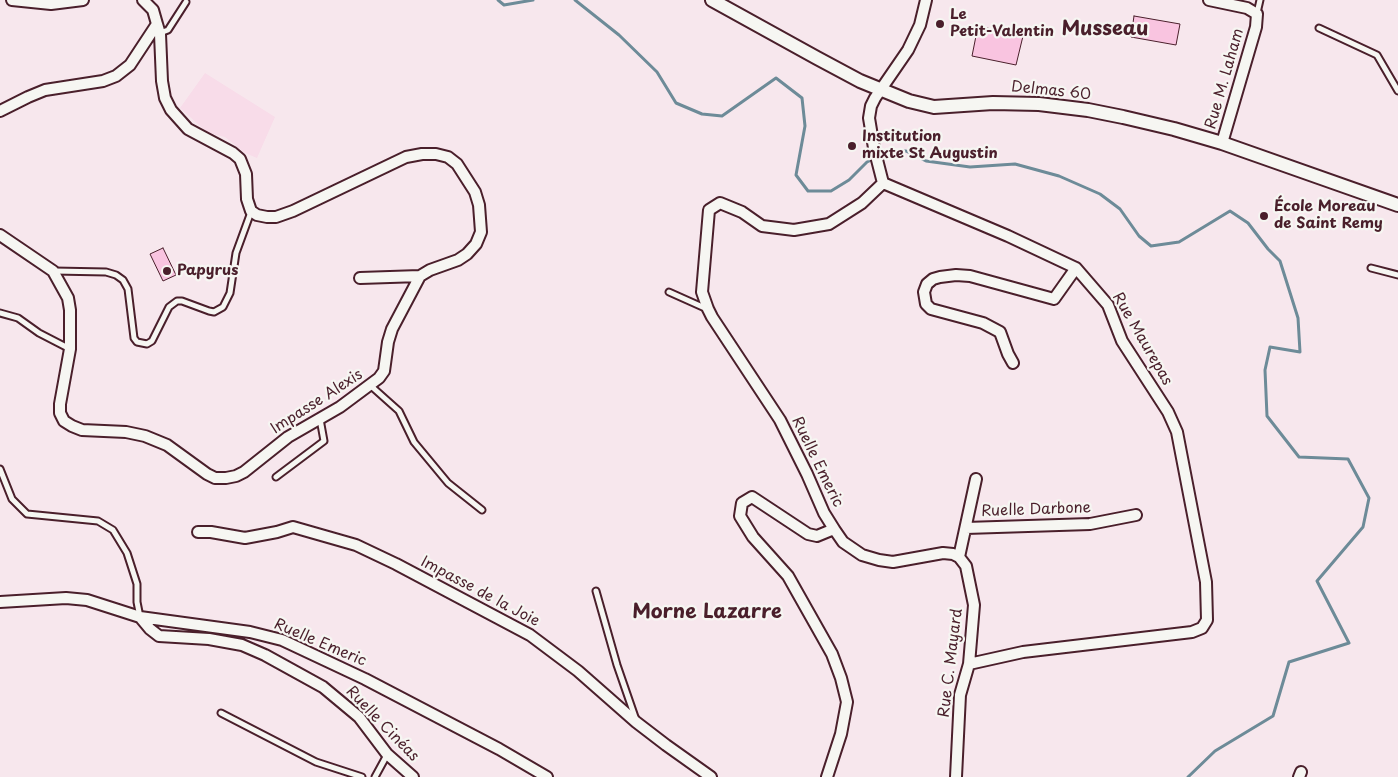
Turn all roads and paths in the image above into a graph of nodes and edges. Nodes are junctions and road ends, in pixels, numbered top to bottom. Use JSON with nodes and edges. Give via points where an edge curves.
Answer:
{"nodes":[{"id":1,"x":12,"y":0,"type":"edge"},
{"id":2,"x":83,"y":0,"type":"edge"},
{"id":3,"x":143,"y":0,"type":"edge"},
{"id":4,"x":712,"y":0,"type":"edge"},
{"id":5,"x":926,"y":0,"type":"edge"},
{"id":6,"x":1209,"y":0,"type":"edge"},
{"id":7,"x":1260,"y":0,"type":"edge"},
{"id":8,"x":186,"y":2,"type":"dead end"},
{"id":9,"x":1257,"y":14,"type":"junction"},
{"id":10,"x":1319,"y":28,"type":"dead end"},
{"id":11,"x":158,"y":29,"type":"junction"},
{"id":12,"x":881,"y":89,"type":"junction"},
{"id":13,"x":1398,"y":91,"type":"edge"},
{"id":14,"x":0,"y":111,"type":"edge"},
{"id":15,"x":1222,"y":143,"type":"junction"},
{"id":16,"x":884,"y":183,"type":"junction"},
{"id":17,"x":1398,"y":205,"type":"edge"},
{"id":18,"x":252,"y":211,"type":"junction"},
{"id":19,"x":0,"y":235,"type":"edge"},
{"id":20,"x":1076,"y":268,"type":"junction"},
{"id":21,"x":1371,"y":268,"type":"dead end"},
{"id":22,"x":54,"y":271,"type":"junction"},
{"id":23,"x":1398,"y":275,"type":"edge"},
{"id":24,"x":420,"y":276,"type":"junction"},
{"id":25,"x":360,"y":278,"type":"dead end"},
{"id":26,"x":668,"y":292,"type":"dead end"},
{"id":27,"x":708,"y":309,"type":"junction"},
{"id":28,"x":0,"y":313,"type":"edge"},
{"id":29,"x":70,"y":348,"type":"junction"},
{"id":30,"x":1013,"y":363,"type":"dead end"},
{"id":31,"x":370,"y":386,"type":"junction"},
{"id":32,"x":320,"y":419,"type":"junction"},
{"id":33,"x":0,"y":469,"type":"edge"},
{"id":34,"x":276,"y":478,"type":"dead end"},
{"id":35,"x":976,"y":479,"type":"dead end"},
{"id":36,"x":482,"y":510,"type":"dead end"},
{"id":37,"x":1136,"y":515,"type":"dead end"},
{"id":38,"x":966,"y":528,"type":"junction"},
{"id":39,"x":834,"y":529,"type":"junction"},
{"id":40,"x":198,"y":532,"type":"dead end"},
{"id":41,"x":959,"y":557,"type":"junction"},
{"id":42,"x":596,"y":591,"type":"dead end"},
{"id":43,"x":0,"y":602,"type":"edge"},
{"id":44,"x":140,"y":617,"type":"junction"},
{"id":45,"x":969,"y":664,"type":"junction"},
{"id":46,"x":221,"y":713,"type":"dead end"},
{"id":47,"x":636,"y":722,"type":"junction"},
{"id":48,"x":387,"y":754,"type":"junction"},
{"id":49,"x":362,"y":777,"type":"edge"},
{"id":50,"x":376,"y":777,"type":"edge"},
{"id":51,"x":414,"y":777,"type":"edge"},
{"id":52,"x":546,"y":777,"type":"edge"},
{"id":53,"x":711,"y":777,"type":"edge"},
{"id":54,"x":827,"y":777,"type":"edge"},
{"id":55,"x":956,"y":777,"type":"edge"}],
"edges":[{"from":1,"to":2,"type":"street","via":[[51,4]]},
{"from":3,"to":11,"type":"street","via":[[153,10]]},
{"from":4,"to":12,"type":"street","name":"Delmas 60","via":[[816,58]]},
{"from":5,"to":12,"type":"street","via":[[920,25],[908,50]]},
{"from":6,"to":9,"type":"street","name":"Rue M. Laham","via":[[1248,8]]},
{"from":7,"to":9,"type":"lane"},
{"from":8,"to":11,"type":"lane","via":[[168,30]]},
{"from":9,"to":15,"type":"street","name":"Rue M. Laham"},
{"from":10,"to":13,"type":"lane","via":[[1377,55]]},
{"from":11,"to":14,"type":"street","via":[[130,65],[116,76],[45,90]]},
{"from":11,"to":18,"type":"street","via":[[162,81],[171,110],[188,129],[240,159]]},
{"from":12,"to":15,"type":"street","name":"Delmas 60","via":[[934,107],[1018,102],[1070,107],[1174,129]]},
{"from":12,"to":16,"type":"street","via":[[869,118]]},
{"from":15,"to":17,"type":"street","name":"Delmas 60"},
{"from":16,"to":20,"type":"street","name":"Rue Maurepas"},
{"from":16,"to":27,"type":"street","name":"Ruelle Emeric","via":[[862,204],[829,224],[794,230],[762,226],[742,212],[720,204],[709,210],[702,292]]},
{"from":18,"to":22,"type":"lane","via":[[236,253],[230,293],[223,307],[209,312],[177,301],[169,307],[152,341],[147,344],[134,338],[128,289],[123,280],[106,272]]},
{"from":18,"to":24,"type":"street","via":[[257,215],[276,217],[406,158],[422,154],[448,157],[457,164],[475,192],[480,205],[481,232],[467,254]]},
{"from":19,"to":22,"type":"street"},
{"from":20,"to":30,"type":"street","via":[[1054,299],[970,276],[940,277],[927,284],[924,292],[926,304],[931,309],[983,322],[1000,332]]},
{"from":20,"to":45,"type":"street","name":"Rue Maurepas","via":[[1111,309],[1122,341],[1178,432],[1206,582],[1207,620],[1202,628],[1192,632],[1032,651]]},
{"from":21,"to":23,"type":"lane"},
{"from":22,"to":29,"type":"street","name":"Impasse Alexis","via":[[69,304]]},
{"from":24,"to":25,"type":"street"},
{"from":24,"to":31,"type":"street","name":"Impasse Alexis","via":[[392,329],[384,371]]},
{"from":26,"to":27,"type":"lane"},
{"from":27,"to":39,"type":"street","name":"Ruelle Emeric","via":[[780,420]]},
{"from":28,"to":29,"type":"lane","via":[[18,318]]},
{"from":29,"to":32,"type":"street","name":"Impasse Alexis","via":[[60,404],[64,421],[82,430],[145,436],[167,445],[215,478],[244,472],[288,437]]},
{"from":31,"to":32,"type":"street","name":"Impasse Alexis"},
{"from":31,"to":36,"type":"lane","via":[[399,411],[414,442],[448,483]]},
{"from":32,"to":34,"type":"lane","via":[[324,441]]},
{"from":33,"to":44,"type":"lane","via":[[12,499],[27,514],[98,521],[113,530],[127,553],[137,584]]},
{"from":35,"to":38,"type":"street"},
{"from":37,"to":38,"type":"street","name":"Ruelle Darbone","via":[[1090,524]]},
{"from":38,"to":41,"type":"street"},
{"from":39,"to":41,"type":"street","via":[[843,542],[862,555],[879,560],[893,562],[943,554]]},
{"from":39,"to":54,"type":"street","name":"Ruelle Emeric","via":[[817,536],[808,534],[752,497],[742,503],[740,516],[753,537],[788,576],[832,654],[841,678],[846,702],[841,734]]},
{"from":40,"to":47,"type":"street","name":"Impasse de la Joie","via":[[245,538],[293,526],[356,545],[530,634]]},
{"from":41,"to":45,"type":"street","name":"Rue C. Mayard","via":[[966,566],[974,605]]},
{"from":42,"to":47,"type":"lane"},
{"from":43,"to":44,"type":"street","name":"Ruelle Emeric","via":[[87,600]]},
{"from":44,"to":48,"type":"street","name":"Ruelle Cinéas","via":[[159,636],[242,645],[323,687],[359,717]]},
{"from":44,"to":52,"type":"street","name":"Ruelle Emeric","via":[[250,632],[282,640],[500,749]]},
{"from":45,"to":55,"type":"street","name":"Rue C. Mayard","via":[[960,695]]},
{"from":46,"to":49,"type":"lane","via":[[316,762]]},
{"from":47,"to":53,"type":"street","name":"Impasse de la Joie"},
{"from":48,"to":50,"type":"lane"},
{"from":48,"to":51,"type":"street","name":"Ruelle Cinéas"}]}
